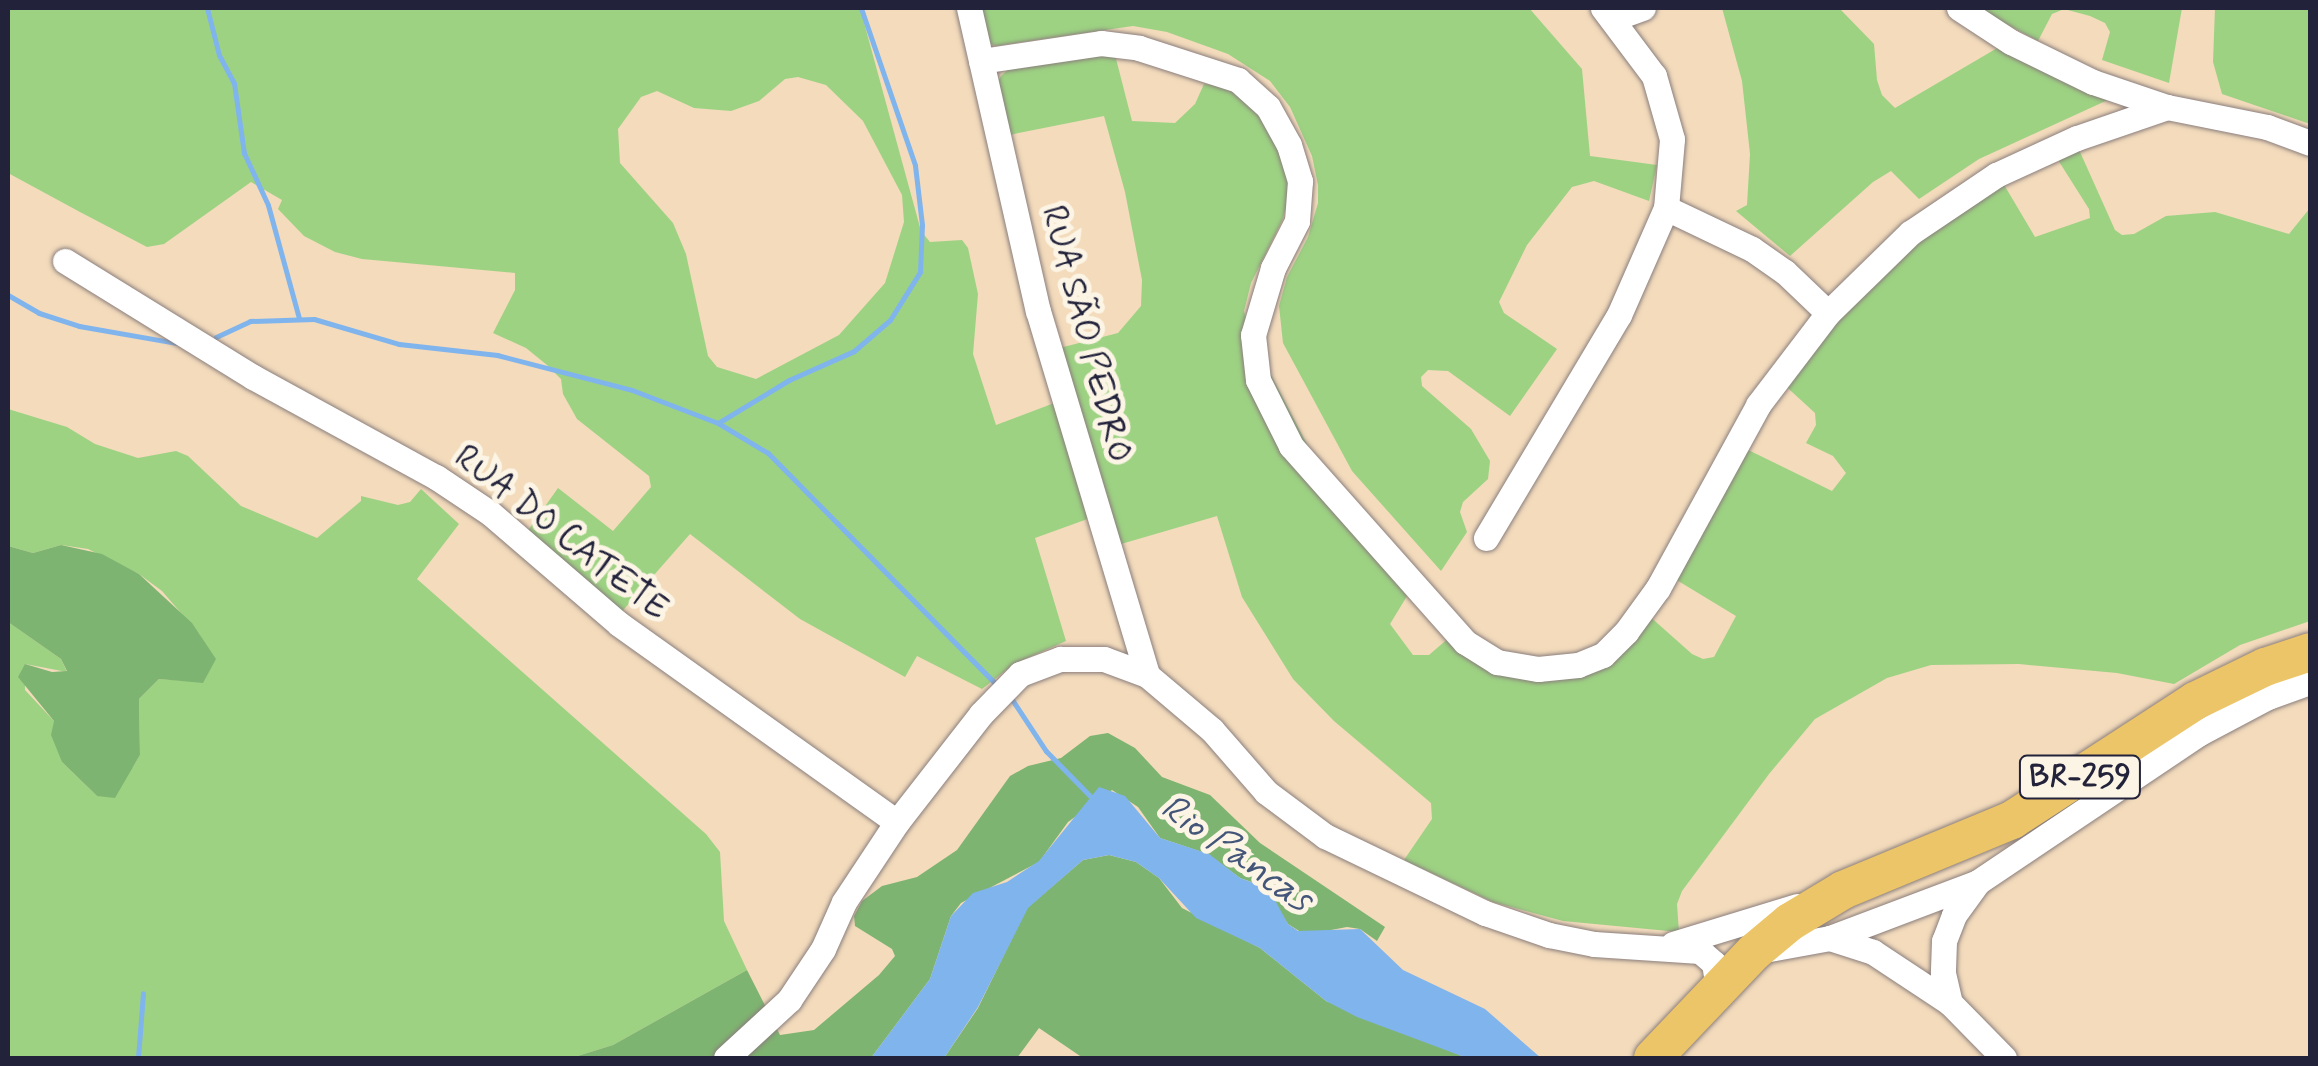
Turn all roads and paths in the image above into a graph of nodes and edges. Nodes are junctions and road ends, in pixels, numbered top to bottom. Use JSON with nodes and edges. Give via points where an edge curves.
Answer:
{"nodes":[{"id":1,"x":968,"y":8,"type":"edge"},
{"id":2,"x":1643,"y":8,"type":"edge"},
{"id":3,"x":1959,"y":8,"type":"edge"},
{"id":4,"x":1607,"y":14,"type":"edge"},
{"id":5,"x":981,"y":61,"type":"junction"},
{"id":6,"x":2167,"y":108,"type":"junction"},
{"id":7,"x":2310,"y":143,"type":"edge"},
{"id":8,"x":1666,"y":208,"type":"junction"},
{"id":9,"x":64,"y":261,"type":"dead end"},
{"id":10,"x":1828,"y":314,"type":"junction"},
{"id":11,"x":1486,"y":538,"type":"dead end"},
{"id":12,"x":2310,"y":652,"type":"edge"},
{"id":13,"x":1148,"y":675,"type":"junction"},
{"id":14,"x":2310,"y":682,"type":"edge"},
{"id":15,"x":897,"y":822,"type":"junction"},
{"id":16,"x":1978,"y":882,"type":"junction"},
{"id":17,"x":1842,"y":890,"type":"junction"},
{"id":18,"x":1830,"y":938,"type":"junction"},
{"id":19,"x":1658,"y":948,"type":"junction"},
{"id":20,"x":1754,"y":952,"type":"junction"},
{"id":21,"x":1718,"y":989,"type":"junction"},
{"id":22,"x":1950,"y":1004,"type":"junction"},
{"id":23,"x":1662,"y":1050,"type":"edge"},
{"id":24,"x":726,"y":1058,"type":"edge"},
{"id":25,"x":2004,"y":1058,"type":"edge"}],
"edges":[{"from":1,"to":5,"type":"street","name":"RUA SÃO PEDRO"},
{"from":2,"to":4,"type":"street"},
{"from":3,"to":6,"type":"street","via":[[2093,82]]},
{"from":4,"to":8,"type":"street","via":[[1654,76],[1672,139]]},
{"from":5,"to":10,"type":"street","via":[[1102,43],[1140,48],[1238,80],[1268,107],[1300,181],[1297,221],[1273,268],[1253,335],[1258,380],[1292,446],[1465,642],[1497,662],[1578,666],[1603,655],[1626,632],[1658,588],[1758,406]]},
{"from":5,"to":13,"type":"street","name":"RUA SÃO PEDRO","via":[[1038,311]]},
{"from":6,"to":7,"type":"street","via":[[2267,127]]},
{"from":6,"to":10,"type":"street","via":[[1996,175],[1910,234]]},
{"from":8,"to":10,"type":"street","via":[[1752,249]]},
{"from":8,"to":11,"type":"street","via":[[1619,314]]},
{"from":9,"to":15,"type":"street","name":"RUA DO CATETE","via":[[490,513],[618,624]]},
{"from":12,"to":17,"type":"highway","number":"BR-259","via":[[2195,701],[2012,820]]},
{"from":13,"to":15,"type":"street","via":[[1104,659],[1060,659],[1020,674]]},
{"from":13,"to":19,"type":"street","via":[[1212,730],[1266,792],[1324,836],[1485,913],[1549,935]]},
{"from":14,"to":16,"type":"street","via":[[2198,734]]},
{"from":15,"to":24,"type":"street","via":[[789,1000]]},
{"from":16,"to":18,"type":"street"},
{"from":16,"to":22,"type":"street","via":[[1944,942]]},
{"from":17,"to":19,"type":"street"},
{"from":17,"to":20,"type":"highway","number":"BR-259"},
{"from":18,"to":20,"type":"street"},
{"from":18,"to":22,"type":"street","via":[[1873,952]]},
{"from":19,"to":21,"type":"street","via":[[1707,956]]},
{"from":20,"to":21,"type":"highway","number":"BR-259"},
{"from":21,"to":23,"type":"highway","number":"BR-259"},
{"from":22,"to":25,"type":"street"}]}
